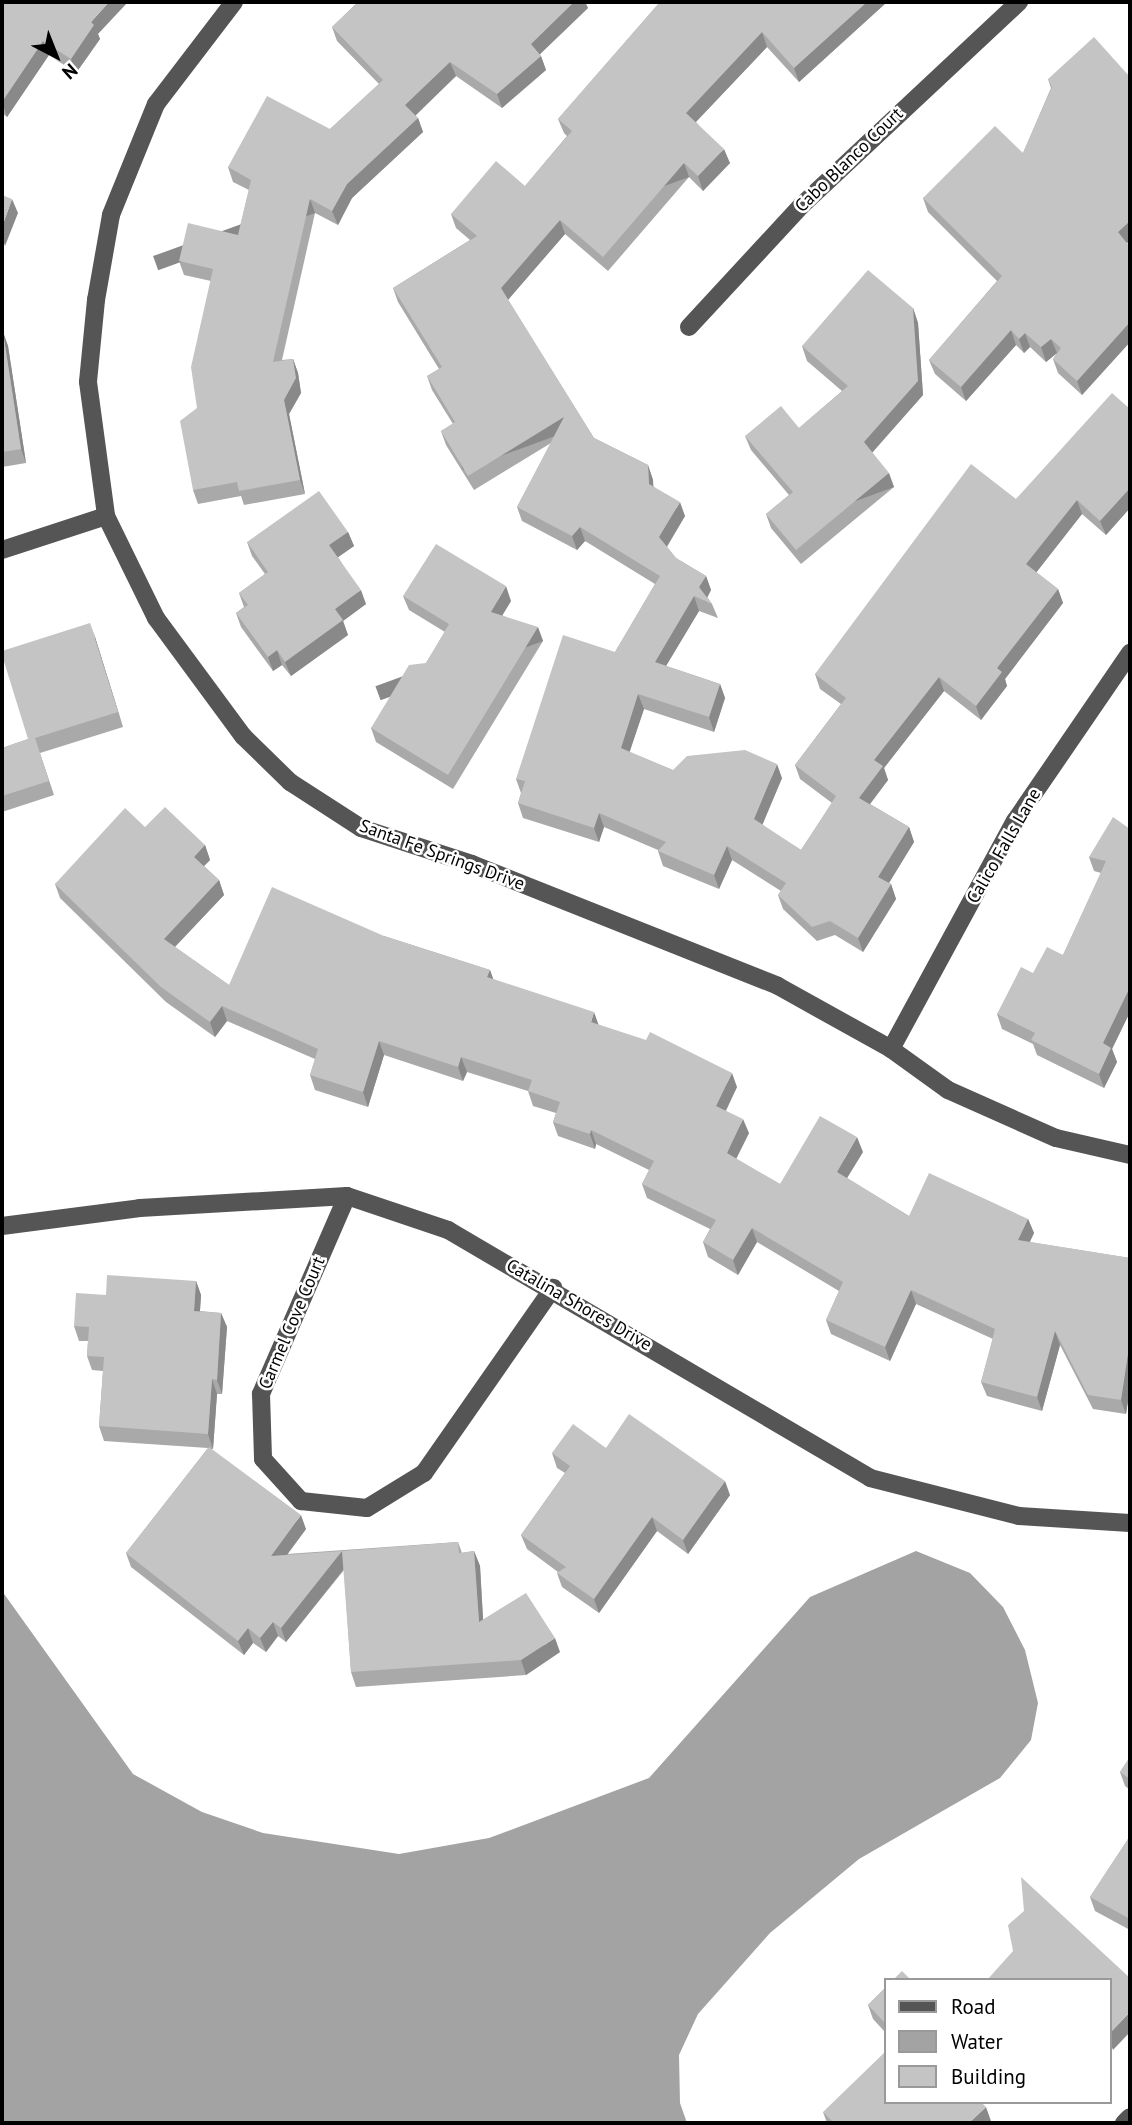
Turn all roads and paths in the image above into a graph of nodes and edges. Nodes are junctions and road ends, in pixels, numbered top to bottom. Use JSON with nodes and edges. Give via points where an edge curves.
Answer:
{"nodes":[{"id":1,"x":233,"y":2,"type":"edge"},
{"id":2,"x":1019,"y":2,"type":"edge"},
{"id":3,"x":689,"y":327,"type":"dead end"},
{"id":4,"x":106,"y":516,"type":"junction"},
{"id":5,"x":2,"y":550,"type":"edge"},
{"id":6,"x":1130,"y":653,"type":"edge"},
{"id":7,"x":891,"y":1049,"type":"junction"},
{"id":8,"x":1130,"y":1155,"type":"edge"},
{"id":9,"x":346,"y":1196,"type":"junction"},
{"id":10,"x":2,"y":1226,"type":"edge"},
{"id":11,"x":553,"y":1288,"type":"junction"},
{"id":12,"x":1130,"y":1523,"type":"edge"},
{"id":13,"x":1130,"y":2117,"type":"edge"},
{"id":14,"x":1124,"y":2123,"type":"edge"}],
"edges":[{"from":1,"to":4,"type":"street","name":"Santa Fe Springs Drive","via":[[156,104],[111,215],[88,382]]},
{"from":2,"to":3,"type":"street","name":"Cabo Blanco Court","via":[[801,206]]},
{"from":4,"to":5,"type":"street"},
{"from":4,"to":7,"type":"street","name":"Santa Fe Springs Drive","via":[[156,618],[243,736],[290,782],[361,828],[472,864],[778,986]]},
{"from":6,"to":7,"type":"street","name":"Calico Falls Lane","via":[[1015,821]]},
{"from":7,"to":8,"type":"street","name":"Santa Fe Springs Drive","via":[[948,1090],[1056,1138]]},
{"from":9,"to":10,"type":"street","name":"Catalina Shores Drive","via":[[140,1208]]},
{"from":9,"to":11,"type":"street","name":"Catalina Shores Drive","via":[[448,1230]]},
{"from":9,"to":11,"type":"street","name":"Carmel Cove Court","via":[[261,1394],[263,1459],[301,1501],[368,1508],[424,1473]]},
{"from":11,"to":12,"type":"street","name":"Catalina Shores Drive","via":[[870,1478],[1018,1516]]},
{"from":13,"to":14,"type":"street"}]}
